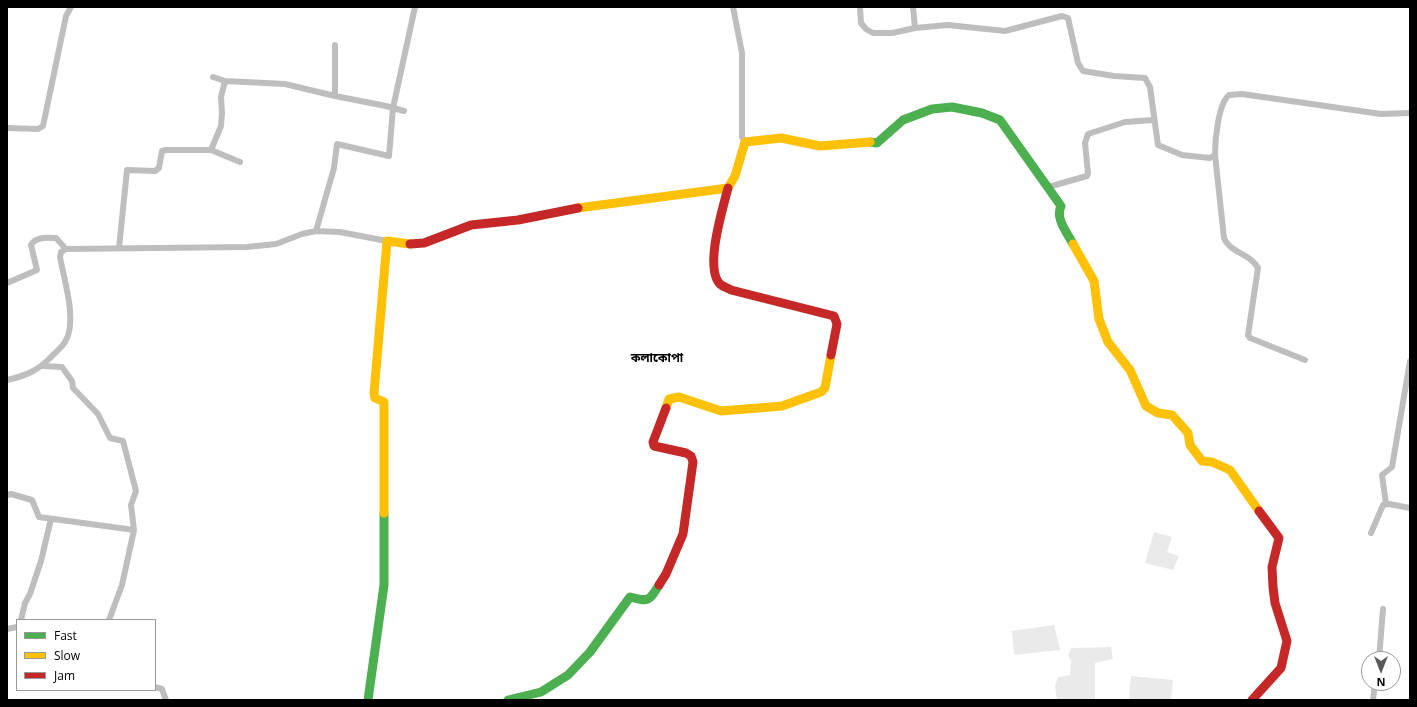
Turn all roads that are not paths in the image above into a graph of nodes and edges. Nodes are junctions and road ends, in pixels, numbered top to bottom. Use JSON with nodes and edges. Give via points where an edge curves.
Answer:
{"nodes":[{"id":1,"x":71,"y":7,"type":"edge"},
{"id":2,"x":415,"y":7,"type":"edge"},
{"id":3,"x":733,"y":7,"type":"edge"},
{"id":4,"x":860,"y":7,"type":"edge"},
{"id":5,"x":914,"y":7,"type":"edge"},
{"id":6,"x":915,"y":28,"type":"junction"},
{"id":7,"x":335,"y":45,"type":"dead end"},
{"id":8,"x":213,"y":77,"type":"dead end"},
{"id":9,"x":225,"y":81,"type":"junction"},
{"id":10,"x":335,"y":96,"type":"junction"},
{"id":11,"x":393,"y":108,"type":"junction"},
{"id":12,"x":404,"y":111,"type":"dead end"},
{"id":13,"x":1410,"y":113,"type":"edge"},
{"id":14,"x":1153,"y":120,"type":"junction"},
{"id":15,"x":7,"y":128,"type":"edge"},
{"id":16,"x":744,"y":142,"type":"junction"},
{"id":17,"x":211,"y":150,"type":"junction"},
{"id":18,"x":1215,"y":155,"type":"junction"},
{"id":19,"x":240,"y":162,"type":"dead end"},
{"id":20,"x":1048,"y":187,"type":"junction"},
{"id":21,"x":728,"y":188,"type":"junction"},
{"id":22,"x":316,"y":231,"type":"junction"},
{"id":23,"x":387,"y":241,"type":"junction"},
{"id":24,"x":119,"y":248,"type":"junction"},
{"id":25,"x":66,"y":249,"type":"junction"},
{"id":26,"x":7,"y":283,"type":"edge"},
{"id":27,"x":1305,"y":360,"type":"dead end"},
{"id":28,"x":1410,"y":361,"type":"edge"},
{"id":29,"x":43,"y":366,"type":"junction"},
{"id":30,"x":7,"y":380,"type":"edge"},
{"id":31,"x":7,"y":495,"type":"edge"},
{"id":32,"x":1386,"y":504,"type":"junction"},
{"id":33,"x":1410,"y":508,"type":"edge"},
{"id":34,"x":51,"y":519,"type":"junction"},
{"id":35,"x":134,"y":530,"type":"junction"},
{"id":36,"x":1371,"y":533,"type":"dead end"},
{"id":37,"x":1383,"y":609,"type":"dead end"},
{"id":38,"x":21,"y":619,"type":"edge"},
{"id":39,"x":109,"y":619,"type":"edge"},
{"id":40,"x":1379,"y":651,"type":"edge"},
{"id":41,"x":156,"y":687,"type":"edge"},
{"id":42,"x":166,"y":700,"type":"edge"},
{"id":43,"x":368,"y":700,"type":"edge"},
{"id":44,"x":508,"y":700,"type":"edge"},
{"id":45,"x":1252,"y":700,"type":"edge"}],
"edges":[{"from":1,"to":15,"type":"street","via":[[66,16],[43,126],[38,129]]},
{"from":2,"to":11,"type":"street"},
{"from":3,"to":16,"type":"street","via":[[742,53]]},
{"from":4,"to":6,"type":"street","via":[[861,23],[873,33],[892,33]]},
{"from":5,"to":6,"type":"street"},
{"from":6,"to":14,"type":"street","via":[[948,25],[1005,31],[1062,16],[1068,18],[1078,63],[1083,71],[1146,78],[1150,87]]},
{"from":7,"to":10,"type":"street"},
{"from":8,"to":9,"type":"street"},
{"from":9,"to":10,"type":"street","via":[[285,84]]},
{"from":9,"to":17,"type":"street","via":[[220,98],[221,126]]},
{"from":10,"to":11,"type":"street","via":[[355,98]]},
{"from":11,"to":12,"type":"street"},
{"from":11,"to":22,"type":"street","via":[[390,156],[339,144],[335,146],[334,168]]},
{"from":13,"to":18,"type":"street","via":[[1381,114],[1242,94],[1229,95],[1223,104],[1216,130]]},
{"from":14,"to":18,"type":"street","via":[[1158,145],[1162,148],[1182,155],[1210,158]]},
{"from":14,"to":20,"type":"street","via":[[1125,122],[1088,134],[1085,143],[1087,176]]},
{"from":16,"to":20,"type":"street","via":[[781,138],[820,146],[877,143],[903,120],[932,109],[970,109],[1000,120]]},
{"from":16,"to":21,"type":"street","via":[[735,176]]},
{"from":17,"to":19,"type":"street"},
{"from":17,"to":24,"type":"street","via":[[166,150],[162,151],[159,168],[155,171],[127,170]]},
{"from":18,"to":27,"type":"street","via":[[1227,246],[1255,262],[1258,268],[1248,335]]},
{"from":20,"to":45,"type":"street","via":[[1061,206],[1059,218],[1094,281],[1100,319],[1108,342],[1130,370],[1146,406],[1158,413],[1172,415],[1188,433],[1190,445],[1202,461],[1212,462],[1230,470],[1279,538],[1272,567],[1273,587],[1287,641],[1281,668]]},
{"from":21,"to":23,"type":"street","via":[[471,225],[424,243]]},
{"from":21,"to":44,"type":"street","via":[[716,242],[714,263],[718,280],[731,290],[834,316],[837,319],[825,388],[821,392],[782,406],[760,409],[721,411],[679,397],[669,399],[653,442],[654,446],[686,453],[692,456],[693,462],[683,534],[666,574],[650,599],[644,601],[630,597],[627,600],[581,665],[562,681],[540,693]]},
{"from":22,"to":23,"type":"street","via":[[340,232]]},
{"from":22,"to":24,"type":"street","via":[[276,244],[247,248]]},
{"from":23,"to":43,"type":"street","via":[[374,393],[375,398],[384,402],[384,585]]},
{"from":24,"to":25,"type":"street"},
{"from":25,"to":26,"type":"street","via":[[56,238],[34,240],[31,244],[37,270]]},
{"from":25,"to":29,"type":"street","via":[[61,252],[60,258],[71,316],[70,326],[65,342]]},
{"from":28,"to":32,"type":"street","via":[[1392,467],[1382,475]]},
{"from":29,"to":30,"type":"street"},
{"from":29,"to":35,"type":"street","via":[[62,367],[72,381],[73,388],[98,414],[110,438],[123,441],[136,491],[131,505]]},
{"from":31,"to":34,"type":"street","via":[[32,500],[37,516]]},
{"from":32,"to":33,"type":"street"},
{"from":32,"to":36,"type":"street","via":[[1383,505]]},
{"from":34,"to":35,"type":"street"},
{"from":34,"to":38,"type":"street","via":[[41,561]]},
{"from":35,"to":39,"type":"street","via":[[122,585]]},
{"from":37,"to":40,"type":"street"},
{"from":41,"to":42,"type":"street","via":[[162,689]]}]}
